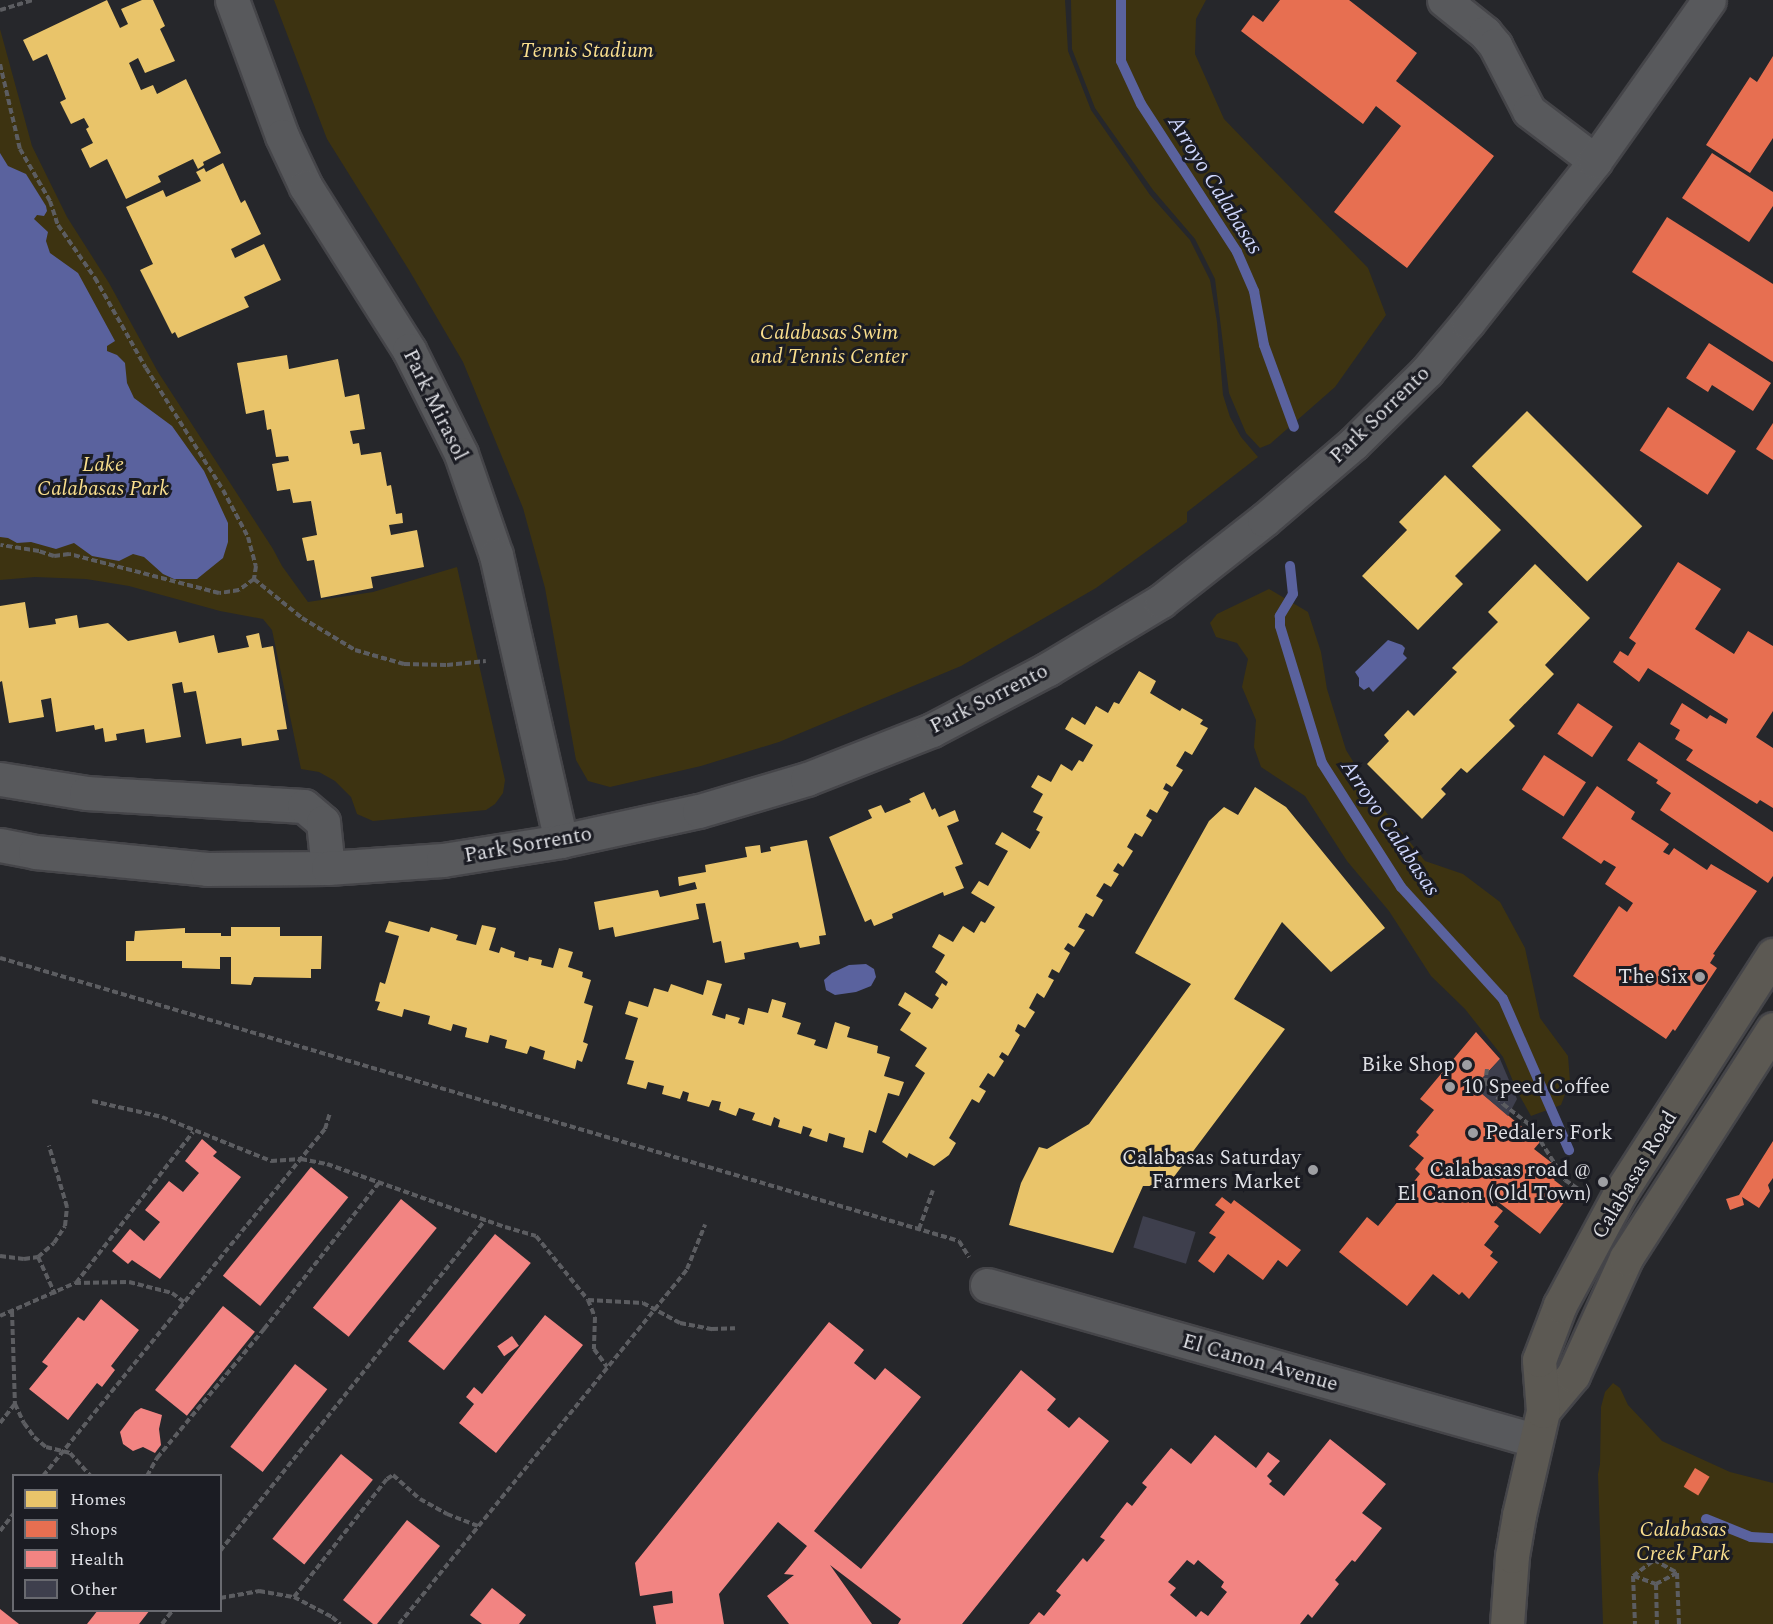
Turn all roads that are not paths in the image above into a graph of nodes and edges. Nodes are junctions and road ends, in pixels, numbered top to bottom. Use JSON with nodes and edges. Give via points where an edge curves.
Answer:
{"nodes":[{"id":1,"x":232,"y":0,"type":"edge"},
{"id":2,"x":1444,"y":0,"type":"edge"},
{"id":3,"x":1709,"y":0,"type":"edge"},
{"id":4,"x":1595,"y":160,"type":"junction"},
{"id":5,"x":0,"y":779,"type":"edge"},
{"id":6,"x":561,"y":841,"type":"junction"},
{"id":7,"x":0,"y":845,"type":"edge"},
{"id":8,"x":328,"y":868,"type":"junction"},
{"id":9,"x":1773,"y":955,"type":"edge"},
{"id":10,"x":1773,"y":1029,"type":"edge"},
{"id":11,"x":987,"y":1285,"type":"dead end"},
{"id":12,"x":1539,"y":1425,"type":"junction"},
{"id":13,"x":1507,"y":1624,"type":"edge"}],
"edges":[{"from":1,"to":6,"type":"street","name":"Park Mirasol","via":[[282,136],[306,187],[409,350],[461,454],[496,555]]},
{"from":2,"to":4,"type":"street","via":[[1495,45],[1529,111]]},
{"from":3,"to":4,"type":"street","name":"Park Sorrento"},
{"from":4,"to":6,"type":"street","name":"Park Sorrento","via":[[1427,371],[1327,466],[1161,601],[1048,669],[932,730],[807,779],[699,811]]},
{"from":5,"to":8,"type":"street","via":[[86,793],[304,806],[323,822]]},
{"from":6,"to":8,"type":"street","name":"Park Sorrento","via":[[443,860]]},
{"from":7,"to":8,"type":"street","name":"Park Sorrento","via":[[207,869]]},
{"from":9,"to":12,"type":"main road","name":"Calabasas Road","via":[[1620,1193],[1560,1305],[1539,1360]]},
{"from":10,"to":12,"type":"main road","name":"Calabasas Road","via":[[1626,1258],[1573,1375]]},
{"from":11,"to":12,"type":"street","name":"El Canon Avenue"},
{"from":12,"to":13,"type":"main road","name":"Calabasas Road","via":[[1512,1556]]}]}
